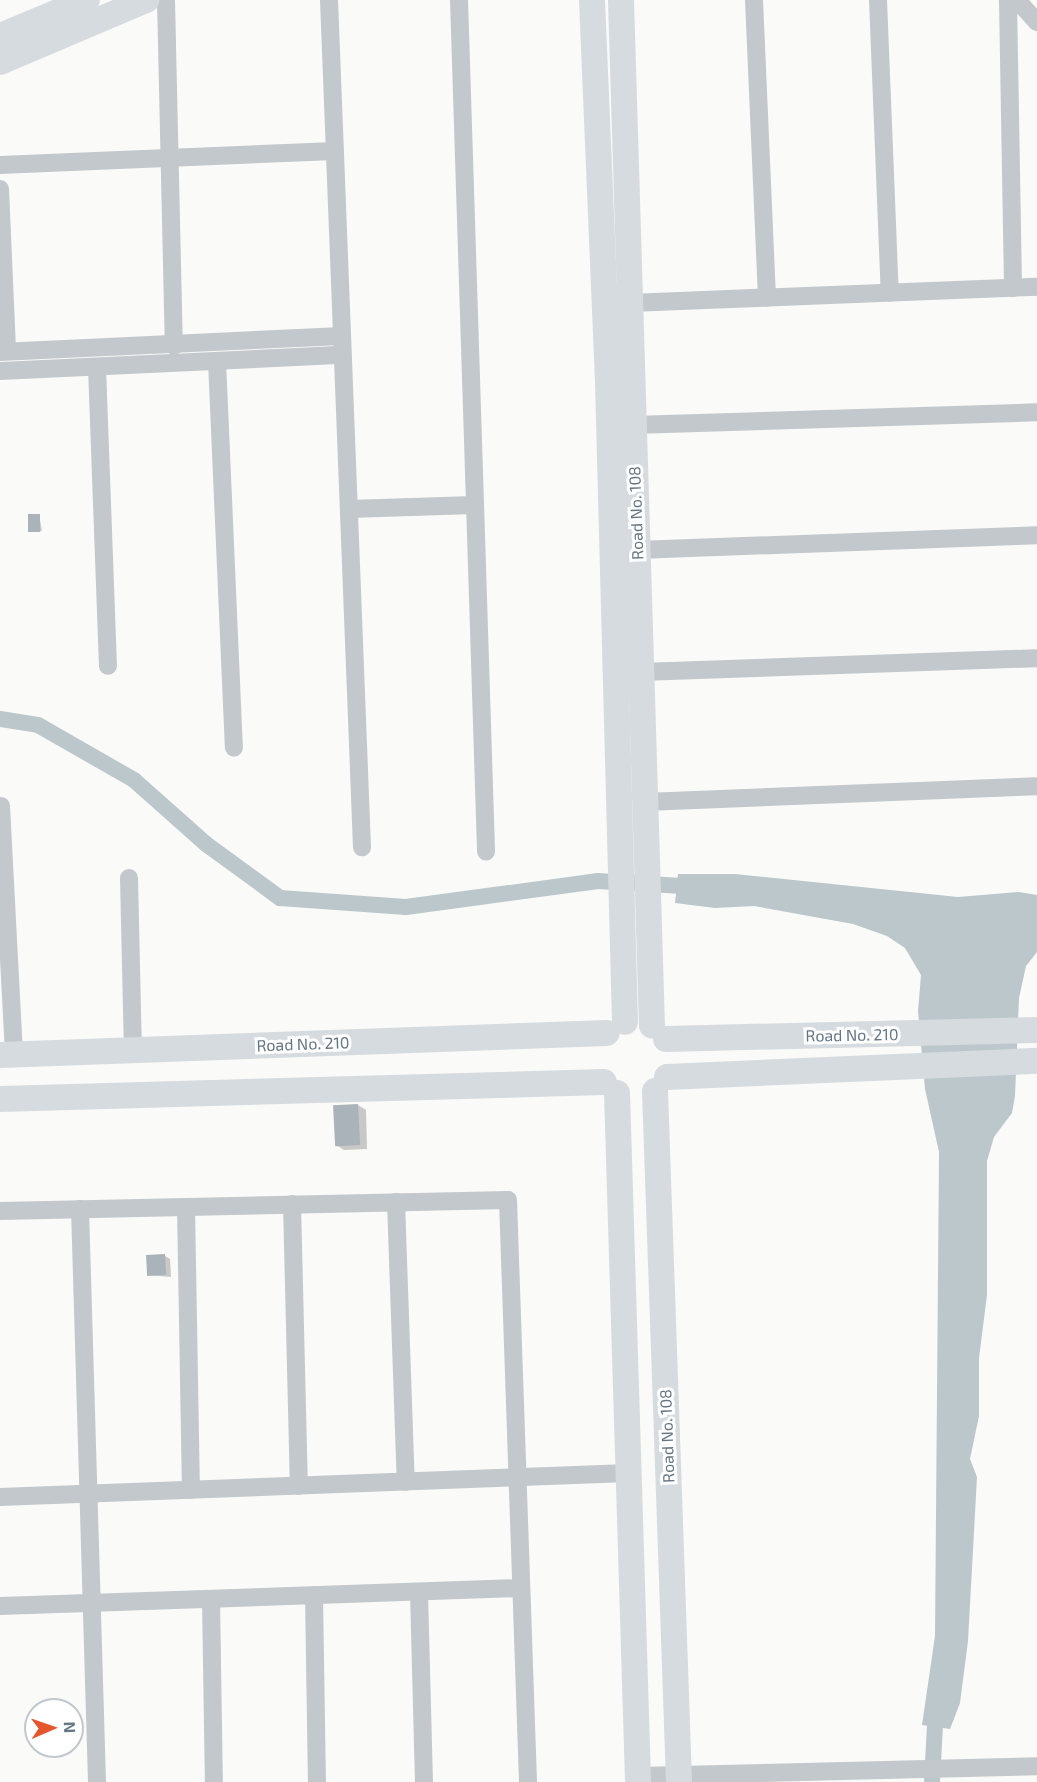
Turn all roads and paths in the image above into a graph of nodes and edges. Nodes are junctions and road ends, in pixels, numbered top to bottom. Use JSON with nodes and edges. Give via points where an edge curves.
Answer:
{"nodes":[{"id":1,"x":87,"y":0,"type":"edge"},
{"id":2,"x":146,"y":0,"type":"edge"},
{"id":3,"x":166,"y":0,"type":"edge"},
{"id":4,"x":329,"y":0,"type":"edge"},
{"id":5,"x":459,"y":0,"type":"edge"},
{"id":6,"x":592,"y":0,"type":"edge"},
{"id":7,"x":621,"y":0,"type":"edge"},
{"id":8,"x":754,"y":0,"type":"edge"},
{"id":9,"x":878,"y":0,"type":"edge"},
{"id":10,"x":1008,"y":0,"type":"edge"},
{"id":11,"x":1017,"y":0,"type":"edge"},
{"id":12,"x":1037,"y":22,"type":"edge"},
{"id":13,"x":0,"y":36,"type":"edge"},
{"id":14,"x":0,"y":62,"type":"edge"},
{"id":15,"x":335,"y":151,"type":"junction"},
{"id":16,"x":169,"y":158,"type":"junction"},
{"id":17,"x":0,"y":165,"type":"edge"},
{"id":18,"x":0,"y":189,"type":"edge"},
{"id":19,"x":1037,"y":287,"type":"edge"},
{"id":20,"x":1013,"y":288,"type":"junction"},
{"id":21,"x":890,"y":293,"type":"junction"},
{"id":22,"x":767,"y":298,"type":"junction"},
{"id":23,"x":630,"y":303,"type":"junction"},
{"id":24,"x":342,"y":336,"type":"junction"},
{"id":25,"x":174,"y":346,"type":"junction"},
{"id":26,"x":3,"y":352,"type":"edge"},
{"id":27,"x":343,"y":355,"type":"junction"},
{"id":28,"x":217,"y":361,"type":"junction"},
{"id":29,"x":97,"y":367,"type":"junction"},
{"id":30,"x":0,"y":371,"type":"edge"},
{"id":31,"x":1037,"y":412,"type":"edge"},
{"id":32,"x":633,"y":425,"type":"junction"},
{"id":33,"x":474,"y":505,"type":"junction"},
{"id":34,"x":349,"y":509,"type":"junction"},
{"id":35,"x":1037,"y":535,"type":"edge"},
{"id":36,"x":637,"y":550,"type":"junction"},
{"id":37,"x":1037,"y":657,"type":"edge"},
{"id":38,"x":108,"y":666,"type":"dead end"},
{"id":39,"x":641,"y":672,"type":"junction"},
{"id":40,"x":234,"y":748,"type":"dead end"},
{"id":41,"x":1037,"y":786,"type":"edge"},
{"id":42,"x":645,"y":802,"type":"junction"},
{"id":43,"x":1,"y":806,"type":"edge"},
{"id":44,"x":362,"y":847,"type":"dead end"},
{"id":45,"x":486,"y":852,"type":"dead end"},
{"id":46,"x":129,"y":878,"type":"dead end"},
{"id":47,"x":637,"y":942,"type":"junction"},
{"id":48,"x":616,"y":1028,"type":"junction"},
{"id":49,"x":1037,"y":1030,"type":"edge"},
{"id":50,"x":659,"y":1033,"type":"junction"},
{"id":51,"x":133,"y":1050,"type":"junction"},
{"id":52,"x":7,"y":1055,"type":"edge"},
{"id":53,"x":1037,"y":1061,"type":"edge"},
{"id":54,"x":661,"y":1084,"type":"junction"},
{"id":55,"x":611,"y":1088,"type":"junction"},
{"id":56,"x":0,"y":1099,"type":"edge"},
{"id":57,"x":396,"y":1202,"type":"junction"},
{"id":58,"x":292,"y":1204,"type":"junction"},
{"id":59,"x":186,"y":1206,"type":"junction"},
{"id":60,"x":80,"y":1209,"type":"junction"},
{"id":61,"x":0,"y":1210,"type":"edge"},
{"id":62,"x":629,"y":1473,"type":"junction"},
{"id":63,"x":517,"y":1477,"type":"junction"},
{"id":64,"x":406,"y":1482,"type":"junction"},
{"id":65,"x":299,"y":1486,"type":"junction"},
{"id":66,"x":191,"y":1490,"type":"junction"},
{"id":67,"x":89,"y":1494,"type":"junction"},
{"id":68,"x":0,"y":1497,"type":"edge"},
{"id":69,"x":521,"y":1588,"type":"junction"},
{"id":70,"x":419,"y":1592,"type":"junction"},
{"id":71,"x":314,"y":1595,"type":"junction"},
{"id":72,"x":211,"y":1599,"type":"junction"},
{"id":73,"x":92,"y":1603,"type":"junction"},
{"id":74,"x":0,"y":1606,"type":"edge"},
{"id":75,"x":1037,"y":1766,"type":"edge"},
{"id":76,"x":679,"y":1778,"type":"edge"},
{"id":77,"x":638,"y":1779,"type":"edge"},
{"id":78,"x":97,"y":1782,"type":"edge"},
{"id":79,"x":214,"y":1782,"type":"edge"},
{"id":80,"x":317,"y":1782,"type":"edge"},
{"id":81,"x":424,"y":1782,"type":"edge"},
{"id":82,"x":528,"y":1782,"type":"edge"}],
"edges":[{"from":1,"to":13,"type":"street"},
{"from":2,"to":14,"type":"street"},
{"from":3,"to":16,"type":"street"},
{"from":4,"to":15,"type":"street"},
{"from":5,"to":33,"type":"street"},
{"from":6,"to":47,"type":"street","name":"Road No. 108","via":[[620,856]]},
{"from":7,"to":23,"type":"street","name":"Road No. 108"},
{"from":8,"to":22,"type":"street"},
{"from":9,"to":21,"type":"street"},
{"from":10,"to":20,"type":"street"},
{"from":11,"to":12,"type":"street"},
{"from":15,"to":16,"type":"street"},
{"from":15,"to":24,"type":"street"},
{"from":16,"to":17,"type":"street"},
{"from":16,"to":25,"type":"street"},
{"from":18,"to":26,"type":"street"},
{"from":19,"to":20,"type":"street"},
{"from":20,"to":21,"type":"street"},
{"from":21,"to":22,"type":"street"},
{"from":22,"to":23,"type":"street"},
{"from":23,"to":32,"type":"street","name":"Road No. 108"},
{"from":24,"to":25,"type":"street"},
{"from":24,"to":27,"type":"street"},
{"from":25,"to":26,"type":"street"},
{"from":27,"to":28,"type":"street"},
{"from":27,"to":34,"type":"street"},
{"from":28,"to":29,"type":"street"},
{"from":28,"to":40,"type":"street"},
{"from":29,"to":30,"type":"street"},
{"from":29,"to":38,"type":"street"},
{"from":31,"to":32,"type":"street"},
{"from":32,"to":36,"type":"street","name":"Road No. 108"},
{"from":33,"to":34,"type":"street"},
{"from":33,"to":45,"type":"street"},
{"from":34,"to":44,"type":"street"},
{"from":35,"to":36,"type":"street"},
{"from":36,"to":39,"type":"street","name":"Road No. 108"},
{"from":37,"to":39,"type":"street"},
{"from":39,"to":42,"type":"street","name":"Road No. 108"},
{"from":41,"to":42,"type":"street"},
{"from":42,"to":47,"type":"street","name":"Road No. 108","via":[[646,856]]},
{"from":43,"to":52,"type":"street"},
{"from":46,"to":51,"type":"street"},
{"from":47,"to":48,"type":"street","name":"Road No. 108"},
{"from":47,"to":50,"type":"street","name":"Road No. 108"},
{"from":48,"to":50,"type":"street","name":"Road No. 210"},
{"from":48,"to":51,"type":"street","name":"Road No. 210"},
{"from":48,"to":55,"type":"street","via":[[597,1052]]},
{"from":49,"to":50,"type":"street","name":"Road No. 210"},
{"from":50,"to":54,"type":"street","via":[[672,1058]]},
{"from":51,"to":52,"type":"street","name":"Road No. 210"},
{"from":53,"to":54,"type":"street","name":"Road No. 210"},
{"from":54,"to":55,"type":"street","name":"Road No. 210","via":[[636,1097]]},
{"from":54,"to":76,"type":"street","name":"Road No. 108"},
{"from":55,"to":56,"type":"street","name":"Road No. 210"},
{"from":55,"to":62,"type":"street"},
{"from":57,"to":58,"type":"street"},
{"from":57,"to":63,"type":"street","via":[[508,1200]]},
{"from":57,"to":64,"type":"street"},
{"from":58,"to":59,"type":"street"},
{"from":58,"to":65,"type":"street"},
{"from":59,"to":60,"type":"street"},
{"from":59,"to":66,"type":"street"},
{"from":60,"to":61,"type":"street"},
{"from":60,"to":67,"type":"street"},
{"from":62,"to":63,"type":"street"},
{"from":62,"to":77,"type":"street"},
{"from":63,"to":64,"type":"street"},
{"from":63,"to":69,"type":"street"},
{"from":64,"to":65,"type":"street"},
{"from":65,"to":66,"type":"street"},
{"from":66,"to":67,"type":"street"},
{"from":67,"to":68,"type":"street"},
{"from":67,"to":73,"type":"street"},
{"from":69,"to":70,"type":"street"},
{"from":69,"to":82,"type":"street"},
{"from":70,"to":71,"type":"street"},
{"from":70,"to":81,"type":"street"},
{"from":71,"to":72,"type":"street"},
{"from":71,"to":80,"type":"street"},
{"from":72,"to":73,"type":"street"},
{"from":72,"to":79,"type":"street"},
{"from":73,"to":74,"type":"street"},
{"from":73,"to":78,"type":"street"},
{"from":75,"to":76,"type":"street"},
{"from":76,"to":77,"type":"street"}]}
